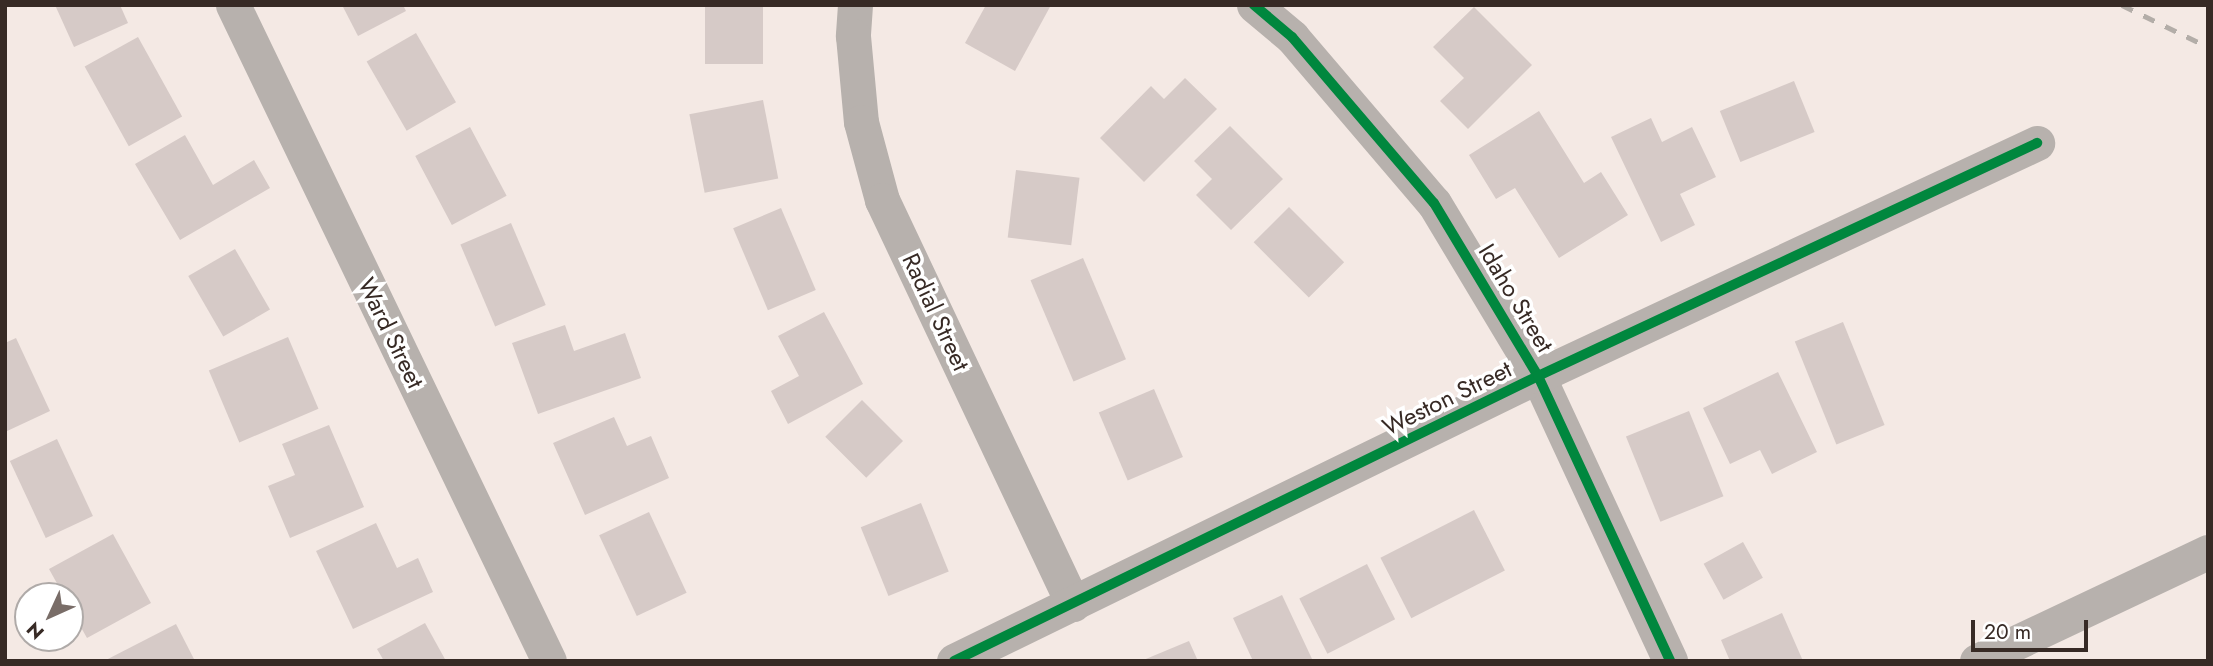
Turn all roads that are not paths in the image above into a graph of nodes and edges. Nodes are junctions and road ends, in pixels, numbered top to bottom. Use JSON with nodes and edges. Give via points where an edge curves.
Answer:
{"nodes":[{"id":1,"x":233,"y":5,"type":"edge"},
{"id":2,"x":855,"y":5,"type":"edge"},
{"id":3,"x":1254,"y":5,"type":"edge"},
{"id":4,"x":2037,"y":143,"type":"dead end"},
{"id":5,"x":1538,"y":376,"type":"junction"},
{"id":6,"x":2208,"y":552,"type":"edge"},
{"id":7,"x":1073,"y":604,"type":"junction"},
{"id":8,"x":549,"y":661,"type":"edge"},
{"id":9,"x":954,"y":661,"type":"edge"},
{"id":10,"x":1670,"y":661,"type":"edge"},
{"id":11,"x":1977,"y":661,"type":"edge"}],
"edges":[{"from":1,"to":8,"type":"street","name":"Ward Street"},
{"from":2,"to":7,"type":"street","name":"Radial Street","via":[[853,36],[861,122],[883,200]]},
{"from":3,"to":5,"type":"street","name":"Idaho Street","via":[[1292,37],[1434,203]]},
{"from":4,"to":5,"type":"street","name":"Weston Street"},
{"from":5,"to":7,"type":"street","name":"Weston Street"},
{"from":5,"to":10,"type":"street","name":"Idaho Street"},
{"from":6,"to":11,"type":"street"},
{"from":7,"to":9,"type":"street","name":"Weston Street"}]}
